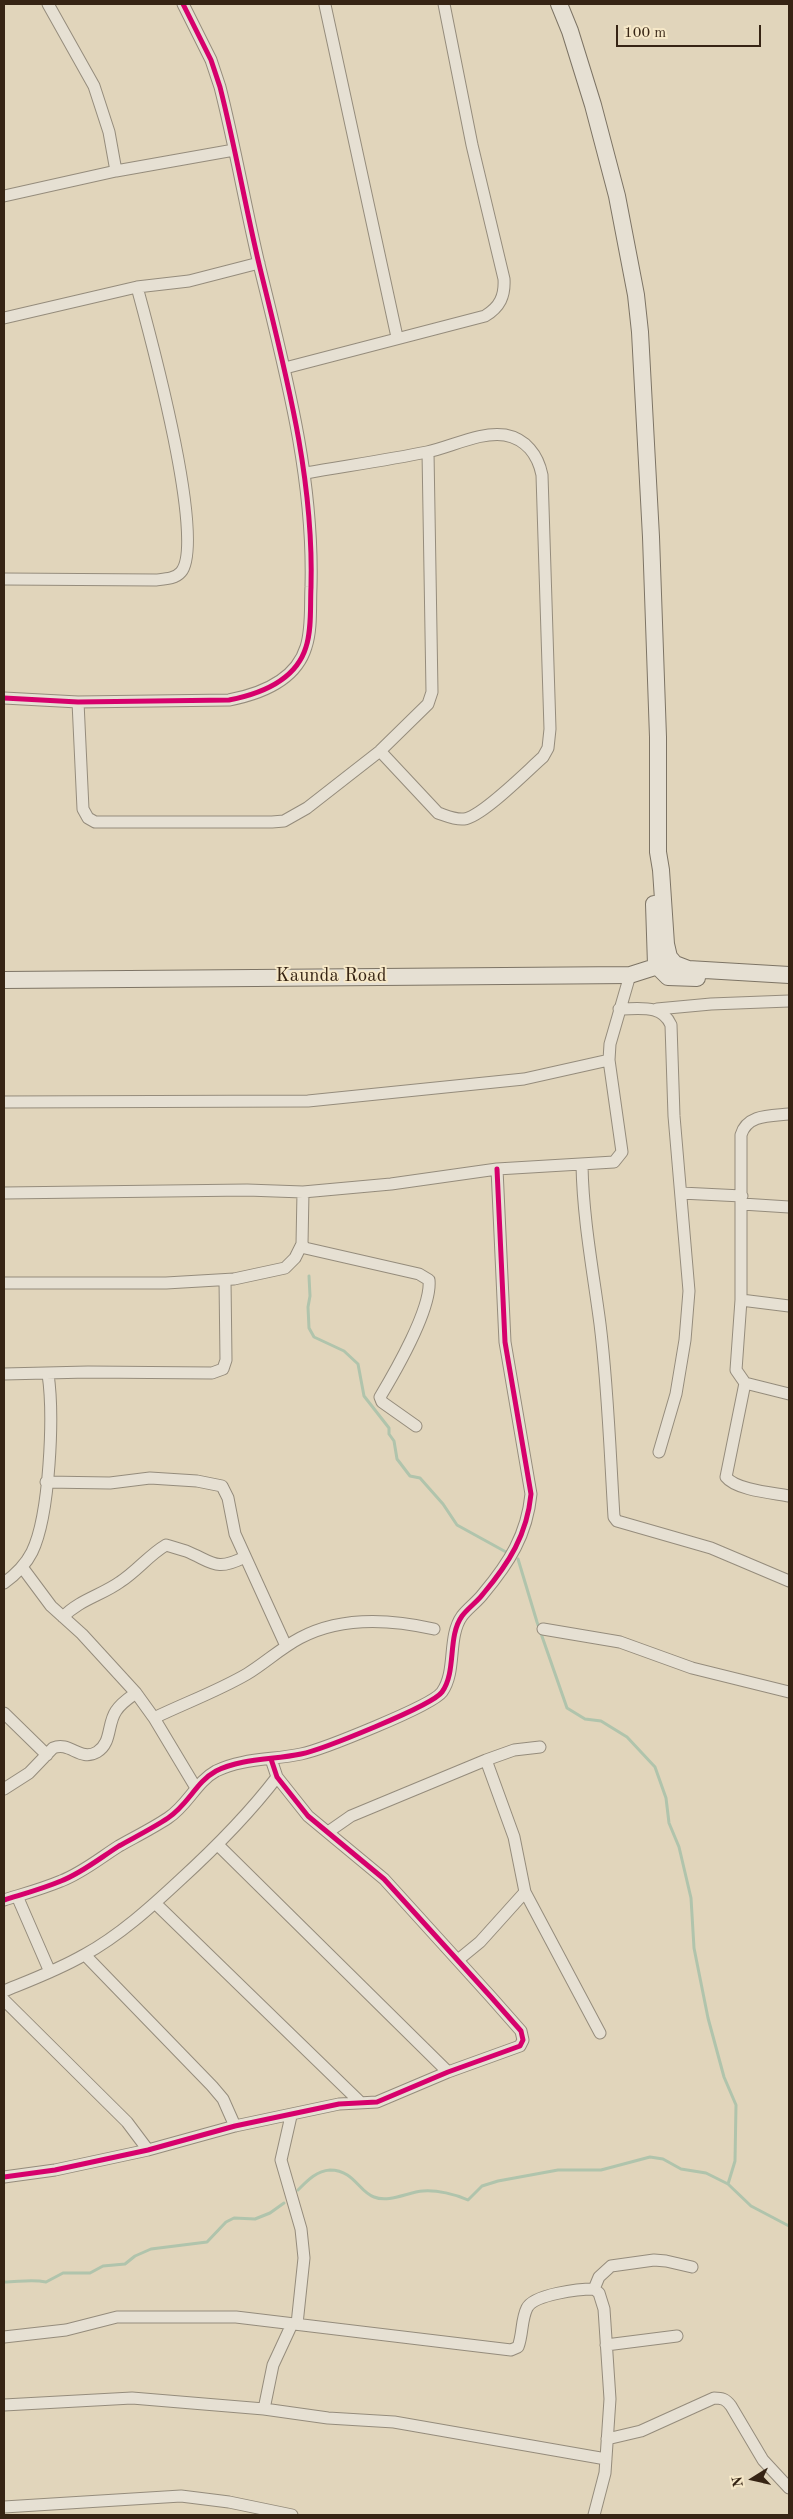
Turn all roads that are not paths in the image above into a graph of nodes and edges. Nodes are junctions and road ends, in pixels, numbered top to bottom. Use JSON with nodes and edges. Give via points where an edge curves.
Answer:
{"nodes":[{"id":1,"x":48,"y":4,"type":"edge"},
{"id":2,"x":182,"y":4,"type":"edge"},
{"id":3,"x":328,"y":4,"type":"edge"},
{"id":4,"x":444,"y":4,"type":"edge"},
{"id":5,"x":559,"y":4,"type":"edge"},
{"id":6,"x":234,"y":150,"type":"junction"},
{"id":7,"x":116,"y":171,"type":"junction"},
{"id":8,"x":4,"y":196,"type":"edge"},
{"id":9,"x":259,"y":263,"type":"junction"},
{"id":10,"x":137,"y":287,"type":"junction"},
{"id":11,"x":4,"y":318,"type":"edge"},
{"id":12,"x":397,"y":338,"type":"junction"},
{"id":13,"x":285,"y":368,"type":"junction"},
{"id":14,"x":428,"y":452,"type":"junction"},
{"id":15,"x":306,"y":473,"type":"junction"},
{"id":16,"x":4,"y":579,"type":"edge"},
{"id":17,"x":4,"y":698,"type":"edge"},
{"id":18,"x":78,"y":702,"type":"junction"},
{"id":19,"x":380,"y":751,"type":"junction"},
{"id":20,"x":661,"y":954,"type":"junction"},
{"id":21,"x":630,"y":975,"type":"junction"},
{"id":22,"x":789,"y":975,"type":"edge"},
{"id":23,"x":4,"y":980,"type":"edge"},
{"id":24,"x":789,"y":1001,"type":"edge"},
{"id":25,"x":620,"y":1009,"type":"junction"},
{"id":26,"x":657,"y":1010,"type":"junction"},
{"id":27,"x":609,"y":1060,"type":"junction"},
{"id":28,"x":4,"y":1102,"type":"edge"},
{"id":29,"x":789,"y":1114,"type":"edge"},
{"id":30,"x":582,"y":1165,"type":"junction"},
{"id":31,"x":497,"y":1169,"type":"junction"},
{"id":32,"x":304,"y":1192,"type":"junction"},
{"id":33,"x":4,"y":1193,"type":"edge"},
{"id":34,"x":681,"y":1193,"type":"junction"},
{"id":35,"x":742,"y":1200,"type":"junction"},
{"id":36,"x":789,"y":1207,"type":"edge"},
{"id":37,"x":302,"y":1244,"type":"junction"},
{"id":38,"x":226,"y":1280,"type":"junction"},
{"id":39,"x":4,"y":1284,"type":"edge"},
{"id":40,"x":741,"y":1300,"type":"junction"},
{"id":41,"x":789,"y":1306,"type":"edge"},
{"id":42,"x":4,"y":1374,"type":"edge"},
{"id":43,"x":48,"y":1374,"type":"junction"},
{"id":44,"x":745,"y":1383,"type":"junction"},
{"id":45,"x":789,"y":1394,"type":"edge"},
{"id":46,"x":416,"y":1426,"type":"dead end"},
{"id":47,"x":659,"y":1452,"type":"dead end"},
{"id":48,"x":46,"y":1482,"type":"junction"},
{"id":49,"x":789,"y":1496,"type":"edge"},
{"id":50,"x":244,"y":1557,"type":"junction"},
{"id":51,"x":22,"y":1567,"type":"junction"},
{"id":52,"x":789,"y":1580,"type":"edge"},
{"id":53,"x":4,"y":1583,"type":"edge"},
{"id":54,"x":63,"y":1616,"type":"junction"},
{"id":55,"x":434,"y":1629,"type":"dead end"},
{"id":56,"x":543,"y":1629,"type":"dead end"},
{"id":57,"x":286,"y":1646,"type":"junction"},
{"id":58,"x":789,"y":1692,"type":"edge"},
{"id":59,"x":136,"y":1693,"type":"junction"},
{"id":60,"x":4,"y":1713,"type":"edge"},
{"id":61,"x":154,"y":1718,"type":"junction"},
{"id":62,"x":540,"y":1747,"type":"dead end"},
{"id":63,"x":47,"y":1755,"type":"junction"},
{"id":64,"x":271,"y":1759,"type":"junction"},
{"id":65,"x":486,"y":1760,"type":"junction"},
{"id":66,"x":277,"y":1777,"type":"junction"},
{"id":67,"x":196,"y":1788,"type":"junction"},
{"id":68,"x":4,"y":1789,"type":"edge"},
{"id":69,"x":328,"y":1832,"type":"junction"},
{"id":70,"x":218,"y":1845,"type":"junction"},
{"id":71,"x":525,"y":1892,"type":"junction"},
{"id":72,"x":17,"y":1896,"type":"junction"},
{"id":73,"x":4,"y":1900,"type":"edge"},
{"id":74,"x":155,"y":1903,"type":"junction"},
{"id":75,"x":85,"y":1955,"type":"junction"},
{"id":76,"x":458,"y":1960,"type":"junction"},
{"id":77,"x":50,"y":1972,"type":"junction"},
{"id":78,"x":4,"y":1991,"type":"edge"},
{"id":79,"x":4,"y":2000,"type":"edge"},
{"id":80,"x":600,"y":2033,"type":"dead end"},
{"id":81,"x":448,"y":2072,"type":"junction"},
{"id":82,"x":359,"y":2102,"type":"junction"},
{"id":83,"x":291,"y":2116,"type":"junction"},
{"id":84,"x":235,"y":2126,"type":"junction"},
{"id":85,"x":148,"y":2150,"type":"junction"},
{"id":86,"x":4,"y":2177,"type":"edge"},
{"id":87,"x":692,"y":2267,"type":"dead end"},
{"id":88,"x":594,"y":2289,"type":"junction"},
{"id":89,"x":295,"y":2324,"type":"junction"},
{"id":90,"x":677,"y":2336,"type":"dead end"},
{"id":91,"x":4,"y":2337,"type":"edge"},
{"id":92,"x":606,"y":2344,"type":"junction"},
{"id":93,"x":4,"y":2405,"type":"edge"},
{"id":94,"x":264,"y":2409,"type":"junction"},
{"id":95,"x":607,"y":2438,"type":"junction"},
{"id":96,"x":606,"y":2458,"type":"junction"},
{"id":97,"x":789,"y":2488,"type":"edge"},
{"id":98,"x":4,"y":2507,"type":"edge"},
{"id":99,"x":292,"y":2515,"type":"edge"},
{"id":100,"x":594,"y":2515,"type":"edge"}],
"edges":[{"from":1,"to":7,"type":"street","via":[[94,86],[109,132]]},
{"from":2,"to":6,"type":"street","via":[[214,69]]},
{"from":3,"to":12,"type":"street"},
{"from":4,"to":12,"type":"street","via":[[504,291],[496,308],[485,316]]},
{"from":5,"to":20,"type":"main road","via":[[590,96],[617,196],[640,332],[652,537],[658,852],[662,870]]},
{"from":6,"to":7,"type":"street"},
{"from":6,"to":9,"type":"street"},
{"from":7,"to":8,"type":"street"},
{"from":9,"to":10,"type":"street","via":[[189,281]]},
{"from":9,"to":13,"type":"street"},
{"from":10,"to":11,"type":"street"},
{"from":10,"to":16,"type":"street","via":[[160,372],[182,485],[187,551],[182,571],[176,577],[156,580]]},
{"from":12,"to":13,"type":"street"},
{"from":13,"to":15,"type":"street"},
{"from":14,"to":15,"type":"street"},
{"from":14,"to":19,"type":"street","via":[[432,692],[428,704]]},
{"from":14,"to":19,"type":"street","via":[[493,434],[516,438],[535,453],[539,462],[550,740],[543,757],[479,814],[463,819],[438,812]]},
{"from":15,"to":18,"type":"street","via":[[312,552],[309,631],[306,648],[284,678],[254,695],[229,700]]},
{"from":17,"to":18,"type":"street"},
{"from":18,"to":19,"type":"street","via":[[83,809],[95,822],[284,820],[307,808]]},
{"from":20,"to":21,"type":"main road","name":"Kaunda Road"},
{"from":20,"to":22,"type":"main road","via":[[663,974],[674,978],[747,979]]},
{"from":21,"to":23,"type":"main road","name":"Kaunda Road"},
{"from":21,"to":25,"type":"street"},
{"from":24,"to":26,"type":"street"},
{"from":25,"to":26,"type":"street"},
{"from":25,"to":27,"type":"street"},
{"from":26,"to":34,"type":"street","via":[[667,1016],[671,1025]]},
{"from":27,"to":28,"type":"street","via":[[524,1079],[308,1102]]},
{"from":27,"to":30,"type":"street","via":[[620,1156],[610,1163]]},
{"from":29,"to":35,"type":"street","via":[[754,1119],[743,1126]]},
{"from":30,"to":31,"type":"street"},
{"from":30,"to":52,"type":"street","via":[[585,1220],[607,1394],[614,1517],[617,1521],[711,1548]]},
{"from":31,"to":32,"type":"street"},
{"from":31,"to":64,"type":"street","via":[[505,1342],[531,1494],[523,1534],[498,1575],[462,1617],[447,1680],[438,1696],[328,1747]]},
{"from":32,"to":33,"type":"street"},
{"from":32,"to":37,"type":"street"},
{"from":34,"to":35,"type":"street"},
{"from":34,"to":47,"type":"street","via":[[689,1291],[687,1316],[676,1394]]},
{"from":35,"to":36,"type":"street"},
{"from":35,"to":40,"type":"street"},
{"from":37,"to":38,"type":"street","via":[[285,1268]]},
{"from":37,"to":46,"type":"street","via":[[309,1250],[419,1274],[429,1280],[426,1301],[405,1353],[380,1397],[382,1402]]},
{"from":38,"to":39,"type":"street"},
{"from":38,"to":43,"type":"street","via":[[226,1360],[223,1369],[212,1373]]},
{"from":40,"to":41,"type":"street"},
{"from":40,"to":44,"type":"street","via":[[736,1370]]},
{"from":42,"to":43,"type":"street"},
{"from":43,"to":48,"type":"street","via":[[52,1416]]},
{"from":44,"to":45,"type":"street"},
{"from":44,"to":49,"type":"street","via":[[726,1477],[739,1486]]},
{"from":48,"to":50,"type":"street","via":[[150,1478],[222,1486]]},
{"from":48,"to":51,"type":"street","via":[[38,1535],[32,1553]]},
{"from":50,"to":54,"type":"street","via":[[230,1564],[212,1565],[166,1545],[124,1580],[75,1606]]},
{"from":50,"to":57,"type":"street"},
{"from":51,"to":53,"type":"street"},
{"from":51,"to":54,"type":"street","via":[[51,1606]]},
{"from":54,"to":59,"type":"street"},
{"from":55,"to":57,"type":"street","via":[[405,1623],[360,1621],[318,1630]]},
{"from":56,"to":58,"type":"street","via":[[620,1642],[692,1668]]},
{"from":57,"to":61,"type":"street","via":[[233,1682]]},
{"from":59,"to":61,"type":"street"},
{"from":59,"to":63,"type":"street","via":[[115,1712],[104,1747],[83,1755],[64,1745],[53,1748]]},
{"from":60,"to":63,"type":"street"},
{"from":61,"to":67,"type":"street"},
{"from":62,"to":65,"type":"street","via":[[514,1750]]},
{"from":63,"to":68,"type":"street","via":[[30,1773]]},
{"from":64,"to":66,"type":"street"},
{"from":64,"to":67,"type":"street","via":[[230,1765],[205,1778]]},
{"from":65,"to":69,"type":"street","via":[[351,1816]]},
{"from":65,"to":71,"type":"street","via":[[514,1837]]},
{"from":66,"to":69,"type":"street","via":[[308,1816]]},
{"from":66,"to":70,"type":"street","via":[[254,1808]]},
{"from":67,"to":72,"type":"street","via":[[190,1799],[169,1817],[92,1865]]},
{"from":69,"to":76,"type":"street","via":[[384,1879]]},
{"from":70,"to":74,"type":"street"},
{"from":70,"to":81,"type":"street"},
{"from":71,"to":76,"type":"street","via":[[480,1942]]},
{"from":71,"to":80,"type":"street"},
{"from":72,"to":73,"type":"street"},
{"from":72,"to":77,"type":"street"},
{"from":74,"to":75,"type":"street"},
{"from":74,"to":82,"type":"street"},
{"from":75,"to":77,"type":"street"},
{"from":75,"to":84,"type":"street","via":[[212,2086],[223,2099]]},
{"from":76,"to":81,"type":"street","via":[[521,2031],[523,2040],[516,2049]]},
{"from":77,"to":78,"type":"street"},
{"from":79,"to":85,"type":"street","via":[[127,2122]]},
{"from":81,"to":82,"type":"street","via":[[377,2102]]},
{"from":82,"to":83,"type":"street"},
{"from":83,"to":84,"type":"street"},
{"from":83,"to":89,"type":"street","via":[[281,2160],[301,2229],[304,2258]]},
{"from":84,"to":85,"type":"street"},
{"from":85,"to":86,"type":"street","via":[[55,2170]]},
{"from":87,"to":88,"type":"street","via":[[654,2260],[611,2266],[599,2277]]},
{"from":88,"to":89,"type":"street","via":[[568,2291],[532,2302],[526,2309],[518,2347],[511,2350]]},
{"from":88,"to":92,"type":"street","via":[[602,2300]]},
{"from":89,"to":91,"type":"street","via":[[236,2317],[117,2317],[66,2330]]},
{"from":89,"to":94,"type":"street","via":[[272,2365]]},
{"from":90,"to":92,"type":"street"},
{"from":92,"to":95,"type":"street","via":[[610,2399]]},
{"from":93,"to":94,"type":"street","via":[[132,2398]]},
{"from":94,"to":96,"type":"street","via":[[328,2418],[394,2422]]},
{"from":95,"to":96,"type":"street"},
{"from":95,"to":97,"type":"street","via":[[641,2431],[714,2398],[721,2398],[731,2406],[759,2454]]},
{"from":96,"to":100,"type":"street","via":[[603,2485]]},
{"from":98,"to":99,"type":"street","via":[[181,2496]]}]}
